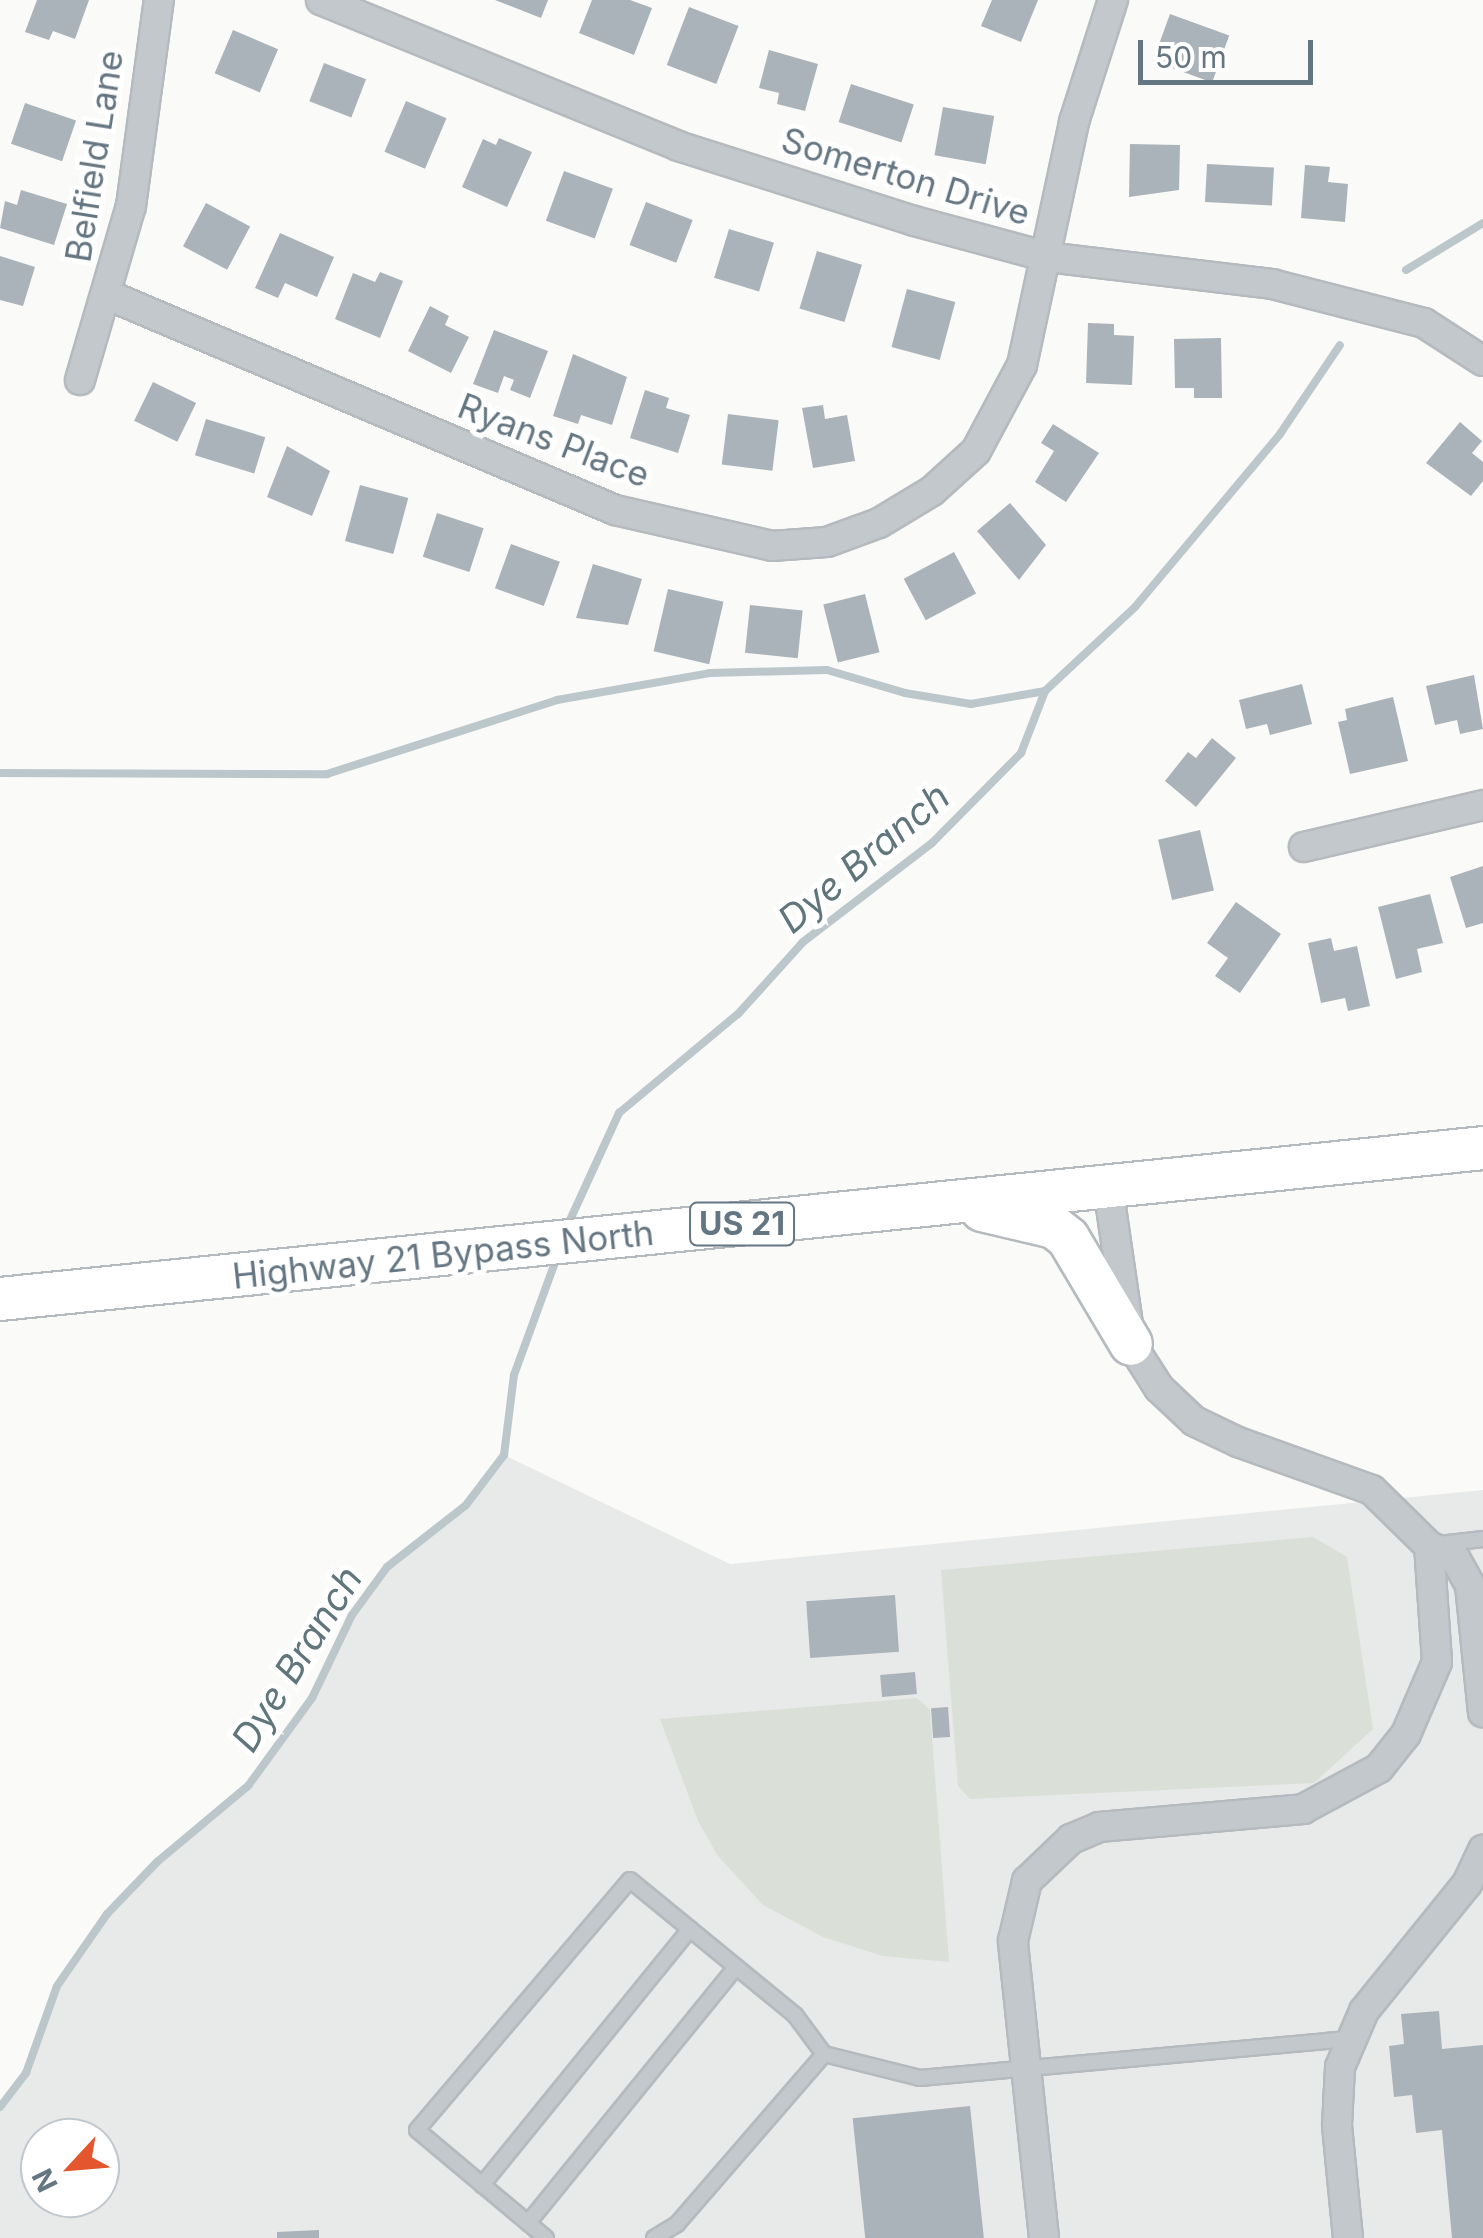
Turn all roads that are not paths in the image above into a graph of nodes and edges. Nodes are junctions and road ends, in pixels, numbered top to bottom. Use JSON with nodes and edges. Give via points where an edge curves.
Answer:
{"nodes":[{"id":1,"x":159,"y":0,"type":"edge"},
{"id":2,"x":321,"y":0,"type":"edge"},
{"id":3,"x":1113,"y":0,"type":"edge"},
{"id":4,"x":1047,"y":257,"type":"junction"},
{"id":5,"x":108,"y":294,"type":"junction"},
{"id":6,"x":1483,"y":362,"type":"edge"},
{"id":7,"x":80,"y":380,"type":"dead end"},
{"id":8,"x":1483,"y":805,"type":"edge"},
{"id":9,"x":1304,"y":847,"type":"dead end"},
{"id":10,"x":1483,"y":1148,"type":"edge"},
{"id":11,"x":1108,"y":1187,"type":"junction"},
{"id":12,"x":952,"y":1203,"type":"junction"},
{"id":13,"x":0,"y":1299,"type":"edge"},
{"id":14,"x":1131,"y":1344,"type":"junction"},
{"id":15,"x":1483,"y":1539,"type":"edge"},
{"id":16,"x":1429,"y":1546,"type":"junction"},
{"id":17,"x":1483,"y":1712,"type":"edge"},
{"id":18,"x":1483,"y":1848,"type":"edge"},
{"id":19,"x":690,"y":1929,"type":"junction"},
{"id":20,"x":736,"y":1966,"type":"junction"},
{"id":21,"x":1351,"y":2039,"type":"junction"},
{"id":22,"x":824,"y":2054,"type":"junction"},
{"id":23,"x":1026,"y":2067,"type":"junction"},
{"id":24,"x":482,"y":2185,"type":"junction"},
{"id":25,"x":528,"y":2223,"type":"junction"},
{"id":26,"x":546,"y":2238,"type":"edge"},
{"id":27,"x":654,"y":2238,"type":"edge"},
{"id":28,"x":1044,"y":2238,"type":"edge"},
{"id":29,"x":1348,"y":2238,"type":"edge"}],
"edges":[{"from":1,"to":5,"type":"street","name":"Belfield Lane","via":[[131,206]]},
{"from":2,"to":4,"type":"street","name":"Somerton Drive","via":[[678,146]]},
{"from":3,"to":4,"type":"street","name":"Ryans Place","via":[[1074,122]]},
{"from":4,"to":5,"type":"street","name":"Ryans Place","via":[[1022,365],[976,451],[932,492],[879,522],[827,542],[772,546],[615,510]]},
{"from":4,"to":6,"type":"street","name":"Somerton Drive","via":[[1272,284],[1424,323]]},
{"from":5,"to":7,"type":"street","name":"Belfield Lane"},
{"from":8,"to":9,"type":"street"},
{"from":10,"to":11,"type":"main road","name":"Highway 21 Bypass North","number":"US 21"},
{"from":11,"to":12,"type":"main road","name":"Highway 21 Bypass North","number":"US 21"},
{"from":11,"to":14,"type":"street"},
{"from":12,"to":13,"type":"main road","name":"Highway 21 Bypass North","number":"US 21"},
{"from":12,"to":14,"type":"main road","via":[[1054,1227],[1068,1238]]},
{"from":14,"to":16,"type":"street","via":[[1159,1388],[1194,1421],[1372,1490]]},
{"from":15,"to":16,"type":"lane"},
{"from":16,"to":17,"type":"street","via":[[1455,1558],[1470,1585]]},
{"from":16,"to":23,"type":"street","via":[[1437,1662],[1406,1734],[1379,1768],[1303,1809],[1099,1827],[1071,1840],[1027,1881],[1013,1941]]},
{"from":18,"to":21,"type":"street","via":[[1468,1884],[1364,2011]]},
{"from":19,"to":20,"type":"lane"},
{"from":19,"to":24,"type":"lane"},
{"from":19,"to":24,"type":"lane","via":[[630,1880],[417,2130]]},
{"from":20,"to":22,"type":"lane","via":[[795,2015]]},
{"from":20,"to":25,"type":"lane"},
{"from":21,"to":23,"type":"lane"},
{"from":21,"to":29,"type":"street","via":[[1337,2096]]},
{"from":22,"to":23,"type":"lane","via":[[920,2078]]},
{"from":22,"to":27,"type":"lane","via":[[678,2224]]},
{"from":23,"to":28,"type":"street"},
{"from":24,"to":25,"type":"lane"},
{"from":25,"to":26,"type":"lane"}]}
